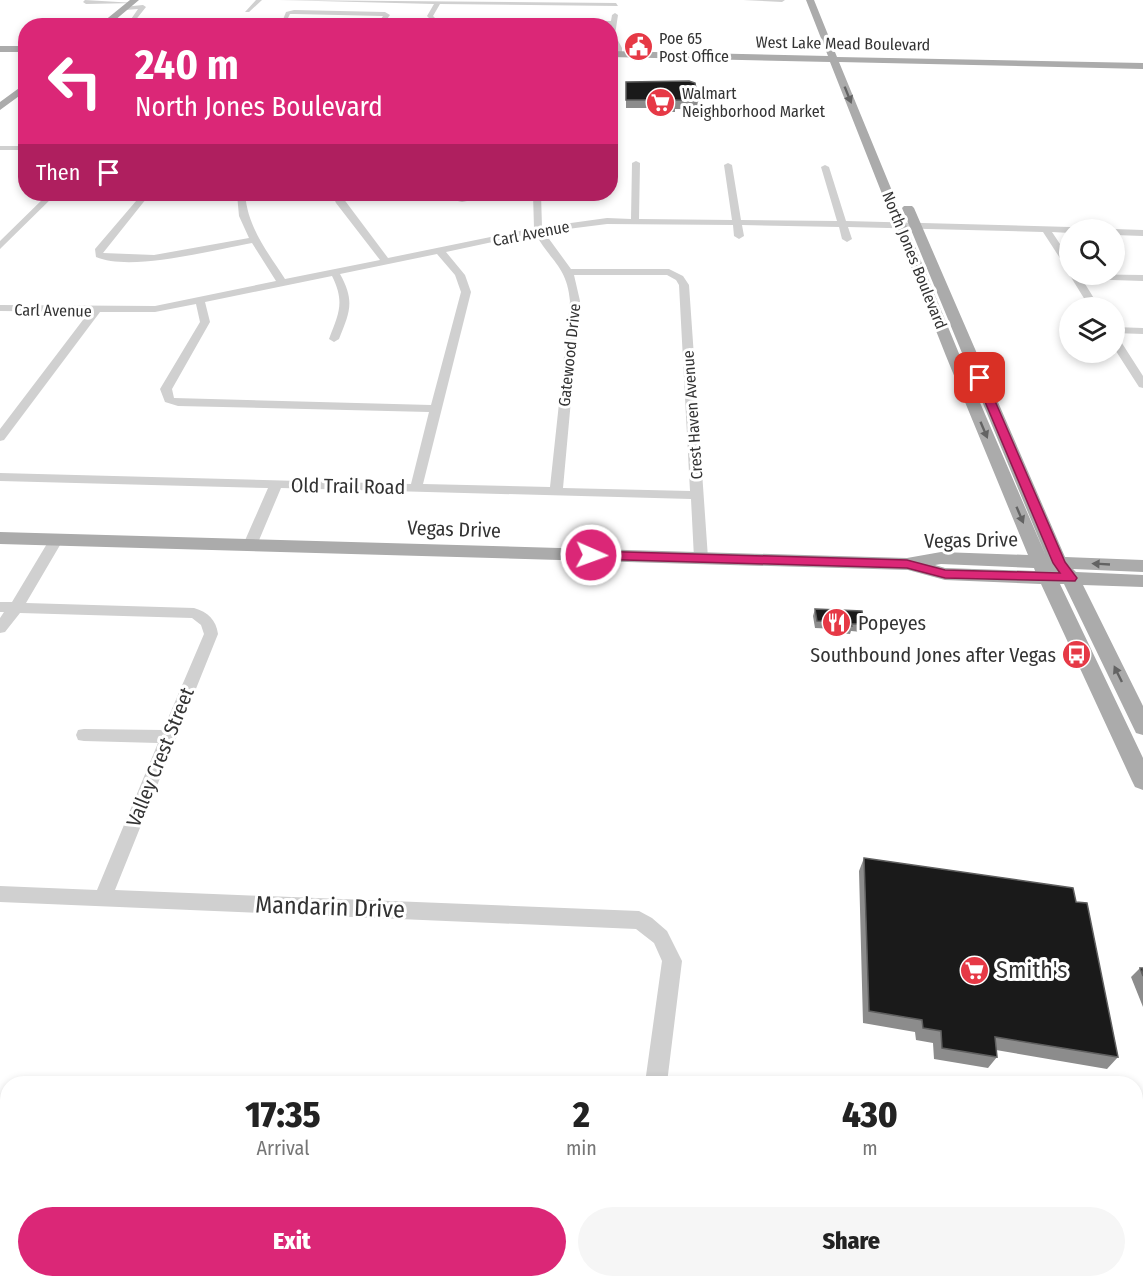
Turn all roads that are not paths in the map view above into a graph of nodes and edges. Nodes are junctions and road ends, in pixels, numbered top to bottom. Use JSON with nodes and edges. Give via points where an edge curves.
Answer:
{"nodes":[{"id":1,"x":259,"y":0,"type":"edge"},
{"id":2,"x":282,"y":0,"type":"edge"},
{"id":3,"x":321,"y":0,"type":"edge"},
{"id":4,"x":746,"y":0,"type":"edge"},
{"id":5,"x":782,"y":0,"type":"edge"},
{"id":6,"x":87,"y":1,"type":"edge"},
{"id":7,"x":438,"y":2,"type":"junction"},
{"id":8,"x":616,"y":2,"type":"edge"},
{"id":9,"x":131,"y":3,"type":"edge"},
{"id":10,"x":812,"y":4,"type":"edge"},
{"id":11,"x":821,"y":4,"type":"edge"},
{"id":12,"x":248,"y":11,"type":"dead end"},
{"id":13,"x":112,"y":18,"type":"edge"},
{"id":14,"x":134,"y":18,"type":"edge"},
{"id":15,"x":286,"y":18,"type":"edge"},
{"id":16,"x":385,"y":18,"type":"edge"},
{"id":17,"x":432,"y":18,"type":"edge"},
{"id":18,"x":614,"y":18,"type":"edge"},
{"id":19,"x":18,"y":45,"type":"edge"},
{"id":20,"x":0,"y":46,"type":"edge"},
{"id":21,"x":18,"y":48,"type":"edge"},
{"id":22,"x":618,"y":56,"type":"edge"},
{"id":23,"x":618,"y":57,"type":"edge"},
{"id":24,"x":682,"y":58,"type":"junction"},
{"id":25,"x":840,"y":61,"type":"junction"},
{"id":26,"x":1143,"y":66,"type":"edge"},
{"id":27,"x":18,"y":92,"type":"edge"},
{"id":28,"x":0,"y":106,"type":"edge"},
{"id":29,"x":868,"y":129,"type":"junction"},
{"id":30,"x":0,"y":148,"type":"edge"},
{"id":31,"x":10,"y":148,"type":"junction"},
{"id":32,"x":18,"y":148,"type":"edge"},
{"id":33,"x":0,"y":157,"type":"edge"},
{"id":34,"x":636,"y":163,"type":"dead end"},
{"id":35,"x":728,"y":165,"type":"dead end"},
{"id":36,"x":825,"y":167,"type":"dead end"},
{"id":37,"x":45,"y":201,"type":"edge"},
{"id":38,"x":140,"y":201,"type":"edge"},
{"id":39,"x":241,"y":201,"type":"edge"},
{"id":40,"x":339,"y":201,"type":"edge"},
{"id":41,"x":536,"y":201,"type":"edge"},
{"id":42,"x":635,"y":219,"type":"junction"},
{"id":43,"x":738,"y":221,"type":"junction"},
{"id":44,"x":842,"y":223,"type":"junction"},
{"id":45,"x":907,"y":224,"type":"junction"},
{"id":46,"x":539,"y":230,"type":"junction"},
{"id":47,"x":1046,"y":230,"type":"junction"},
{"id":48,"x":1059,"y":230,"type":"edge"},
{"id":49,"x":1125,"y":232,"type":"edge"},
{"id":50,"x":1143,"y":233,"type":"edge"},
{"id":51,"x":739,"y":236,"type":"dead end"},
{"id":52,"x":847,"y":239,"type":"dead end"},
{"id":53,"x":256,"y":240,"type":"junction"},
{"id":54,"x":0,"y":246,"type":"edge"},
{"id":55,"x":1059,"y":250,"type":"edge"},
{"id":56,"x":440,"y":251,"type":"junction"},
{"id":57,"x":386,"y":262,"type":"junction"},
{"id":58,"x":570,"y":272,"type":"junction"},
{"id":59,"x":335,"y":273,"type":"junction"},
{"id":60,"x":1125,"y":277,"type":"edge"},
{"id":61,"x":1143,"y":279,"type":"edge"},
{"id":62,"x":283,"y":284,"type":"junction"},
{"id":63,"x":200,"y":301,"type":"junction"},
{"id":64,"x":0,"y":308,"type":"edge"},
{"id":65,"x":96,"y":310,"type":"junction"},
{"id":66,"x":1125,"y":330,"type":"edge"},
{"id":67,"x":1143,"y":331,"type":"edge"},
{"id":68,"x":334,"y":339,"type":"dead end"},
{"id":69,"x":954,"y":356,"type":"junction"},
{"id":70,"x":1125,"y":356,"type":"edge"},
{"id":71,"x":971,"y":357,"type":"junction"},
{"id":72,"x":1143,"y":385,"type":"edge"},
{"id":73,"x":436,"y":410,"type":"junction"},
{"id":74,"x":0,"y":437,"type":"edge"},
{"id":75,"x":0,"y":477,"type":"edge"},
{"id":76,"x":276,"y":484,"type":"junction"},
{"id":77,"x":416,"y":488,"type":"junction"},
{"id":78,"x":556,"y":492,"type":"junction"},
{"id":79,"x":697,"y":495,"type":"junction"},
{"id":80,"x":0,"y":538,"type":"edge"},
{"id":81,"x":56,"y":540,"type":"junction"},
{"id":82,"x":250,"y":545,"type":"junction"},
{"id":83,"x":701,"y":558,"type":"junction"},
{"id":84,"x":1143,"y":566,"type":"edge"},
{"id":85,"x":1054,"y":570,"type":"junction"},
{"id":86,"x":1143,"y":581,"type":"edge"},
{"id":87,"x":0,"y":607,"type":"edge"},
{"id":88,"x":16,"y":607,"type":"junction"},
{"id":89,"x":0,"y":628,"type":"edge"},
{"id":90,"x":1112,"y":715,"type":"junction"},
{"id":91,"x":1143,"y":727,"type":"edge"},
{"id":92,"x":84,"y":735,"type":"dead end"},
{"id":93,"x":168,"y":737,"type":"junction"},
{"id":94,"x":1143,"y":748,"type":"edge"},
{"id":95,"x":1143,"y":781,"type":"edge"},
{"id":96,"x":0,"y":894,"type":"edge"},
{"id":97,"x":103,"y":897,"type":"junction"},
{"id":98,"x":657,"y":1076,"type":"edge"}],
"edges":[{"from":1,"to":12,"type":"street"},
{"from":2,"to":3,"type":"street"},
{"from":3,"to":7,"type":"street"},
{"from":4,"to":5,"type":"street"},
{"from":6,"to":9,"type":"street"},
{"from":7,"to":8,"type":"street"},
{"from":7,"to":17,"type":"street"},
{"from":8,"to":18,"type":"street"},
{"from":9,"to":13,"type":"main road"},
{"from":9,"to":14,"type":"street","via":[[143,7]]},
{"from":10,"to":11,"type":"main road"},
{"from":10,"to":25,"type":"main road","name":"North Jones Boulevard"},
{"from":11,"to":25,"type":"main road","name":"North Jones Boulevard"},
{"from":15,"to":16,"type":"street","via":[[290,12],[385,14]]},
{"from":19,"to":20,"type":"main road"},
{"from":20,"to":21,"type":"main road"},
{"from":22,"to":24,"type":"main road","name":"West Lake Mead Boulevard"},
{"from":23,"to":24,"type":"main road","name":"West Lake Mead Boulevard"},
{"from":24,"to":25,"type":"main road","name":"West Lake Mead Boulevard"},
{"from":24,"to":25,"type":"main road","name":"West Lake Mead Boulevard"},
{"from":25,"to":26,"type":"main road","name":"West Lake Mead Boulevard"},
{"from":25,"to":29,"type":"main road","name":"North Jones Boulevard"},
{"from":25,"to":29,"type":"main road","name":"North Jones Boulevard","one_way":true,"via":[[856,113]]},
{"from":27,"to":28,"type":"main road"},
{"from":29,"to":45,"type":"main road","name":"North Jones Boulevard"},
{"from":29,"to":45,"type":"main road","name":"North Jones Boulevard","via":[[882,148]]},
{"from":30,"to":31,"type":"street"},
{"from":31,"to":32,"type":"street"},
{"from":31,"to":33,"type":"street"},
{"from":34,"to":42,"type":"street"},
{"from":35,"to":43,"type":"street"},
{"from":36,"to":44,"type":"street"},
{"from":37,"to":54,"type":"street"},
{"from":38,"to":53,"type":"street","via":[[98,251],[99,255],[154,258]]},
{"from":39,"to":53,"type":"street","via":[[242,212]]},
{"from":40,"to":57,"type":"street"},
{"from":41,"to":46,"type":"street"},
{"from":42,"to":43,"type":"street","name":"Carl Avenue"},
{"from":42,"to":46,"type":"street","name":"Carl Avenue"},
{"from":43,"to":44,"type":"street","name":"Carl Avenue"},
{"from":43,"to":51,"type":"street"},
{"from":44,"to":45,"type":"street","name":"Carl Avenue"},
{"from":44,"to":52,"type":"street"},
{"from":45,"to":47,"type":"street","name":"Carl Avenue"},
{"from":45,"to":69,"type":"main road","name":"North Jones Boulevard"},
{"from":45,"to":71,"type":"main road","name":"North Jones Boulevard"},
{"from":46,"to":56,"type":"street","name":"Carl Avenue"},
{"from":46,"to":58,"type":"street","name":"Gatewood Drive"},
{"from":47,"to":48,"type":"street","name":"Carl Avenue"},
{"from":47,"to":55,"type":"street"},
{"from":49,"to":50,"type":"street"},
{"from":53,"to":62,"type":"street"},
{"from":56,"to":57,"type":"street","name":"Carl Avenue"},
{"from":56,"to":73,"type":"street","via":[[461,275],[466,292]]},
{"from":57,"to":59,"type":"street","name":"Carl Avenue"},
{"from":58,"to":78,"type":"street","name":"Gatewood Drive","via":[[575,300]]},
{"from":58,"to":79,"type":"street","name":"Crest Haven Avenue","via":[[654,271],[676,275],[684,285]]},
{"from":59,"to":62,"type":"street","name":"Carl Avenue"},
{"from":59,"to":68,"type":"street","via":[[346,292],[346,310]]},
{"from":60,"to":61,"type":"street"},
{"from":62,"to":63,"type":"street","name":"Carl Avenue"},
{"from":63,"to":65,"type":"street","name":"Carl Avenue","via":[[155,309]]},
{"from":63,"to":73,"type":"street","via":[[205,321],[166,389],[169,400]]},
{"from":64,"to":65,"type":"street","name":"Carl Avenue"},
{"from":65,"to":74,"type":"street"},
{"from":66,"to":67,"type":"street"},
{"from":69,"to":71,"type":"main road"},
{"from":69,"to":85,"type":"main road","name":"North Jones Boulevard","one_way":true},
{"from":70,"to":72,"type":"street"},
{"from":71,"to":85,"type":"main road","name":"North Jones Boulevard"},
{"from":73,"to":77,"type":"street"},
{"from":75,"to":76,"type":"street","name":"Old Trail Road"},
{"from":76,"to":77,"type":"street","name":"Old Trail Road"},
{"from":76,"to":82,"type":"street"},
{"from":77,"to":78,"type":"street","name":"Old Trail Road"},
{"from":78,"to":79,"type":"street","name":"Old Trail Road"},
{"from":79,"to":83,"type":"street","name":"Crest Haven Avenue"},
{"from":80,"to":81,"type":"main road","name":"Vegas Drive"},
{"from":81,"to":82,"type":"main road","name":"Vegas Drive"},
{"from":81,"to":88,"type":"street"},
{"from":82,"to":83,"type":"main road","name":"Vegas Drive"},
{"from":83,"to":85,"type":"main road","name":"Vegas Drive","via":[[907,564],[945,574]]},
{"from":84,"to":85,"type":"main road","name":"Vegas Drive","one_way":true},
{"from":85,"to":86,"type":"main road","name":"Vegas Drive"},
{"from":85,"to":90,"type":"main road","name":"North Jones Boulevard"},
{"from":91,"to":85,"type":"main road","name":"North Jones Boulevard","one_way":true},
{"from":87,"to":88,"type":"street"},
{"from":88,"to":89,"type":"street"},
{"from":88,"to":93,"type":"street","name":"Valley Crest Street","via":[[194,613],[204,618],[211,634]]},
{"from":90,"to":94,"type":"main road"},
{"from":90,"to":95,"type":"main road","name":"North Jones Boulevard"},
{"from":92,"to":93,"type":"street"},
{"from":93,"to":97,"type":"street","name":"Valley Crest Street"},
{"from":96,"to":97,"type":"street","name":"Mandarin Drive"},
{"from":97,"to":98,"type":"street","name":"Mandarin Drive","via":[[639,920],[668,945],[672,960]]}]}
